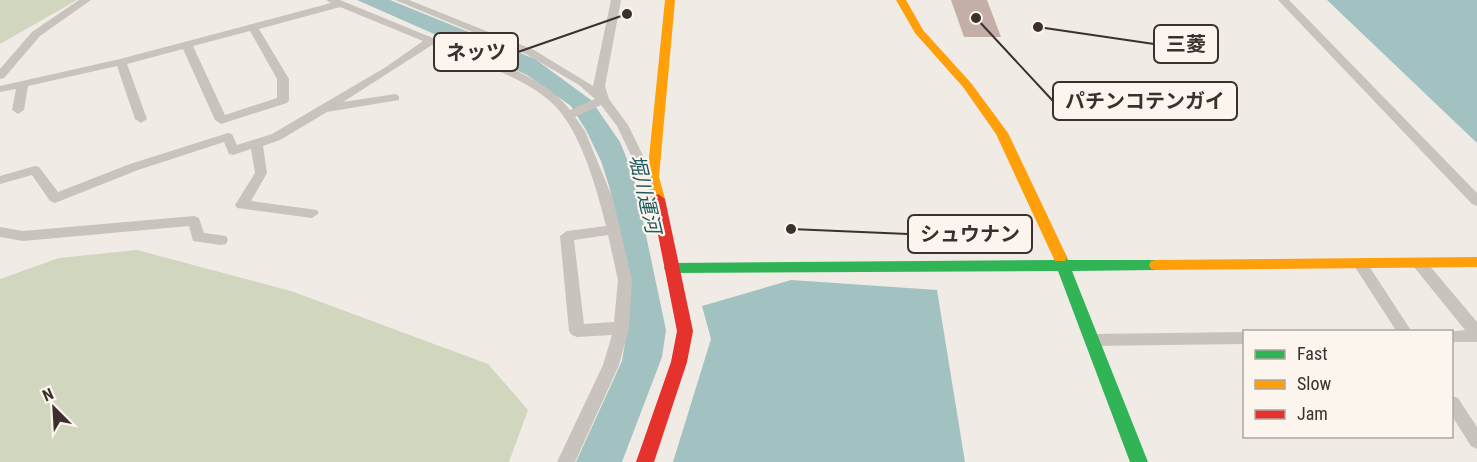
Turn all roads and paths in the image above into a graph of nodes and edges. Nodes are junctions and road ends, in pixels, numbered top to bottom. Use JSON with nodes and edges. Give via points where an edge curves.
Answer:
{"nodes":[{"id":1,"x":86,"y":0,"type":"edge"},
{"id":2,"x":400,"y":0,"type":"edge"},
{"id":3,"x":616,"y":0,"type":"edge"},
{"id":4,"x":670,"y":0,"type":"edge"},
{"id":5,"x":901,"y":0,"type":"edge"},
{"id":6,"x":1283,"y":0,"type":"edge"},
{"id":7,"x":335,"y":2,"type":"edge"},
{"id":8,"x":253,"y":27,"type":"junction"},
{"id":9,"x":431,"y":41,"type":"junction"},
{"id":10,"x":187,"y":45,"type":"junction"},
{"id":11,"x":121,"y":62,"type":"junction"},
{"id":12,"x":0,"y":76,"type":"edge"},
{"id":13,"x":23,"y":83,"type":"junction"},
{"id":14,"x":0,"y":89,"type":"edge"},
{"id":15,"x":395,"y":98,"type":"dead end"},
{"id":16,"x":601,"y":101,"type":"junction"},
{"id":17,"x":319,"y":109,"type":"junction"},
{"id":18,"x":18,"y":110,"type":"dead end"},
{"id":19,"x":570,"y":114,"type":"junction"},
{"id":20,"x":141,"y":119,"type":"dead end"},
{"id":21,"x":256,"y":143,"type":"junction"},
{"id":22,"x":653,"y":177,"type":"junction"},
{"id":23,"x":0,"y":180,"type":"edge"},
{"id":24,"x":1477,"y":201,"type":"edge"},
{"id":25,"x":312,"y":213,"type":"dead end"},
{"id":26,"x":612,"y":230,"type":"junction"},
{"id":27,"x":0,"y":232,"type":"edge"},
{"id":28,"x":221,"y":240,"type":"dead end"},
{"id":29,"x":1477,"y":262,"type":"edge"},
{"id":30,"x":1419,"y":263,"type":"junction"},
{"id":31,"x":1360,"y":264,"type":"junction"},
{"id":32,"x":1064,"y":266,"type":"junction"},
{"id":33,"x":671,"y":268,"type":"junction"},
{"id":34,"x":621,"y":328,"type":"junction"},
{"id":35,"x":1404,"y":330,"type":"edge"},
{"id":36,"x":1477,"y":335,"type":"edge"},
{"id":37,"x":1453,"y":336,"type":"edge"},
{"id":38,"x":1243,"y":338,"type":"edge"},
{"id":39,"x":1092,"y":340,"type":"junction"},
{"id":40,"x":1453,"y":405,"type":"edge"},
{"id":41,"x":1477,"y":441,"type":"edge"},
{"id":42,"x":567,"y":462,"type":"edge"},
{"id":43,"x":645,"y":462,"type":"edge"},
{"id":44,"x":1139,"y":462,"type":"edge"}],
"edges":[{"from":1,"to":12,"type":"street","via":[[36,34]]},
{"from":2,"to":16,"type":"street","via":[[530,52],[583,83]]},
{"from":3,"to":16,"type":"street","via":[[599,86]]},
{"from":4,"to":22,"type":"street"},
{"from":5,"to":32,"type":"street","via":[[919,31],[967,85],[1002,133]]},
{"from":6,"to":24,"type":"street"},
{"from":7,"to":8,"type":"street"},
{"from":7,"to":9,"type":"street"},
{"from":8,"to":10,"type":"street"},
{"from":8,"to":10,"type":"street","via":[[283,79],[283,100],[221,120]]},
{"from":9,"to":17,"type":"street"},
{"from":9,"to":19,"type":"street","via":[[539,88]]},
{"from":10,"to":11,"type":"street"},
{"from":11,"to":13,"type":"street"},
{"from":11,"to":20,"type":"street"},
{"from":13,"to":14,"type":"street"},
{"from":13,"to":18,"type":"street"},
{"from":15,"to":17,"type":"street"},
{"from":16,"to":19,"type":"street"},
{"from":16,"to":22,"type":"street","via":[[622,125],[645,173]]},
{"from":17,"to":21,"type":"street","via":[[276,137]]},
{"from":19,"to":26,"type":"street","via":[[593,163]]},
{"from":21,"to":23,"type":"street","via":[[233,151],[228,137],[55,198],[35,170]]},
{"from":21,"to":25,"type":"street","via":[[261,173],[242,205]]},
{"from":22,"to":33,"type":"street"},
{"from":26,"to":34,"type":"street","via":[[624,280]]},
{"from":26,"to":34,"type":"street","via":[[567,236],[577,331]]},
{"from":27,"to":28,"type":"street","via":[[23,236],[194,221],[198,237]]},
{"from":29,"to":30,"type":"street"},
{"from":30,"to":31,"type":"street"},
{"from":30,"to":36,"type":"street"},
{"from":31,"to":32,"type":"street"},
{"from":31,"to":35,"type":"street"},
{"from":32,"to":33,"type":"street"},
{"from":32,"to":39,"type":"street"},
{"from":33,"to":43,"type":"street","via":[[685,331],[679,362]]},
{"from":34,"to":42,"type":"street","via":[[611,365]]},
{"from":36,"to":37,"type":"street"},
{"from":38,"to":39,"type":"street"},
{"from":39,"to":44,"type":"street"},
{"from":40,"to":41,"type":"street"}]}
